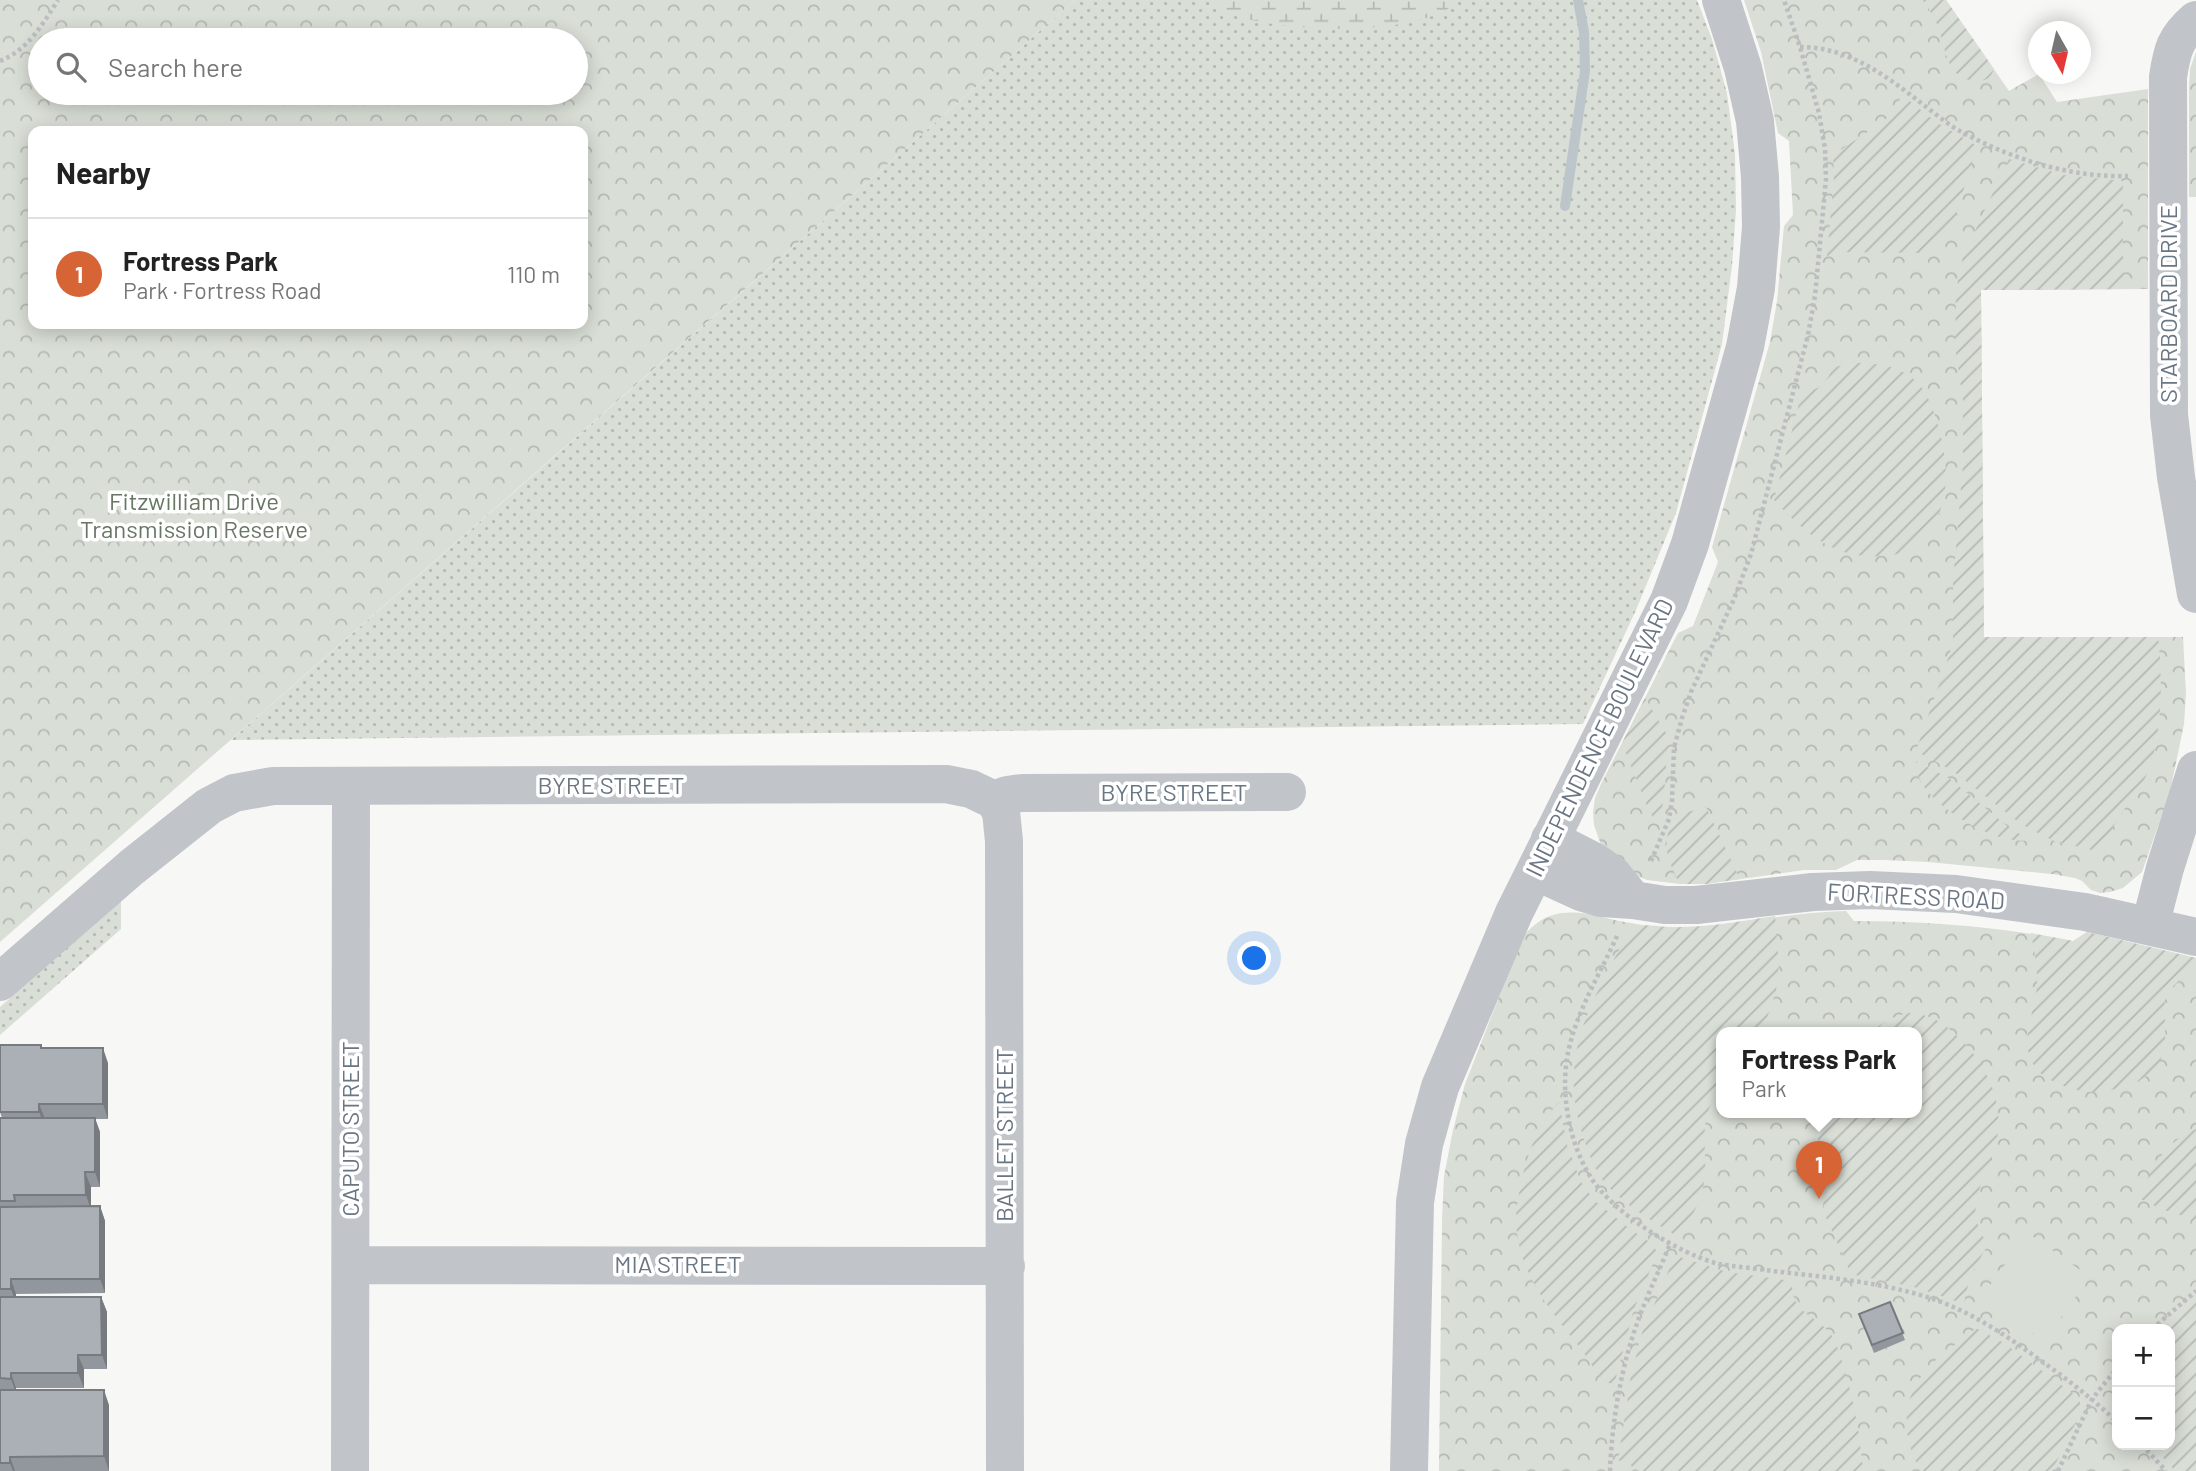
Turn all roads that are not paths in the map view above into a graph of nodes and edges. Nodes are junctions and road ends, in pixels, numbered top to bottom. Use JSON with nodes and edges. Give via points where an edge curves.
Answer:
{"nodes":[{"id":1,"x":1721,"y":0,"type":"edge"},
{"id":2,"x":2196,"y":20,"type":"edge"},
{"id":3,"x":2196,"y":594,"type":"edge"},
{"id":4,"x":2196,"y":770,"type":"edge"},
{"id":5,"x":351,"y":787,"type":"junction"},
{"id":6,"x":1287,"y":792,"type":"dead end"},
{"id":7,"x":994,"y":800,"type":"junction"},
{"id":8,"x":1543,"y":855,"type":"junction"},
{"id":9,"x":2150,"y":926,"type":"junction"},
{"id":10,"x":2196,"y":937,"type":"edge"},
{"id":11,"x":0,"y":982,"type":"edge"},
{"id":12,"x":351,"y":1265,"type":"junction"},
{"id":13,"x":1006,"y":1266,"type":"junction"},
{"id":14,"x":350,"y":1471,"type":"edge"},
{"id":15,"x":1005,"y":1471,"type":"edge"},
{"id":16,"x":1409,"y":1471,"type":"edge"}],
"edges":[{"from":1,"to":8,"type":"street","name":"INDEPENDENCE BOULEVARD","via":[[1755,121],[1760,177],[1756,288],[1745,346],[1690,544],[1669,601]]},
{"from":2,"to":3,"type":"street","name":"STARBOARD DRIVE","via":[[2174,46],[2168,76],[2169,415]]},
{"from":4,"to":9,"type":"street"},
{"from":5,"to":7,"type":"street","name":"BYRE STREET","via":[[946,784]]},
{"from":5,"to":11,"type":"street","name":"BYRE STREET","via":[[273,786],[234,793],[209,806]]},
{"from":5,"to":12,"type":"street","name":"CAPUTO STREET"},
{"from":6,"to":7,"type":"street","name":"BYRE STREET","via":[[1022,793]]},
{"from":7,"to":13,"type":"street","name":"BALLET STREET","via":[[1002,812],[1004,841]]},
{"from":8,"to":9,"type":"street","name":"FORTRESS ROAD","via":[[1595,862],[1612,874],[1633,900],[1665,905],[1870,890],[1956,894]]},
{"from":8,"to":16,"type":"street","name":"INDEPENDENCE BOULEVARD","via":[[1440,1087],[1424,1144],[1415,1202]]},
{"from":9,"to":10,"type":"street","name":"FORTRESS ROAD"},
{"from":12,"to":13,"type":"street","name":"MIA STREET"},
{"from":12,"to":14,"type":"street","name":"CAPUTO STREET"},
{"from":13,"to":15,"type":"street","name":"BALLET STREET"}]}
